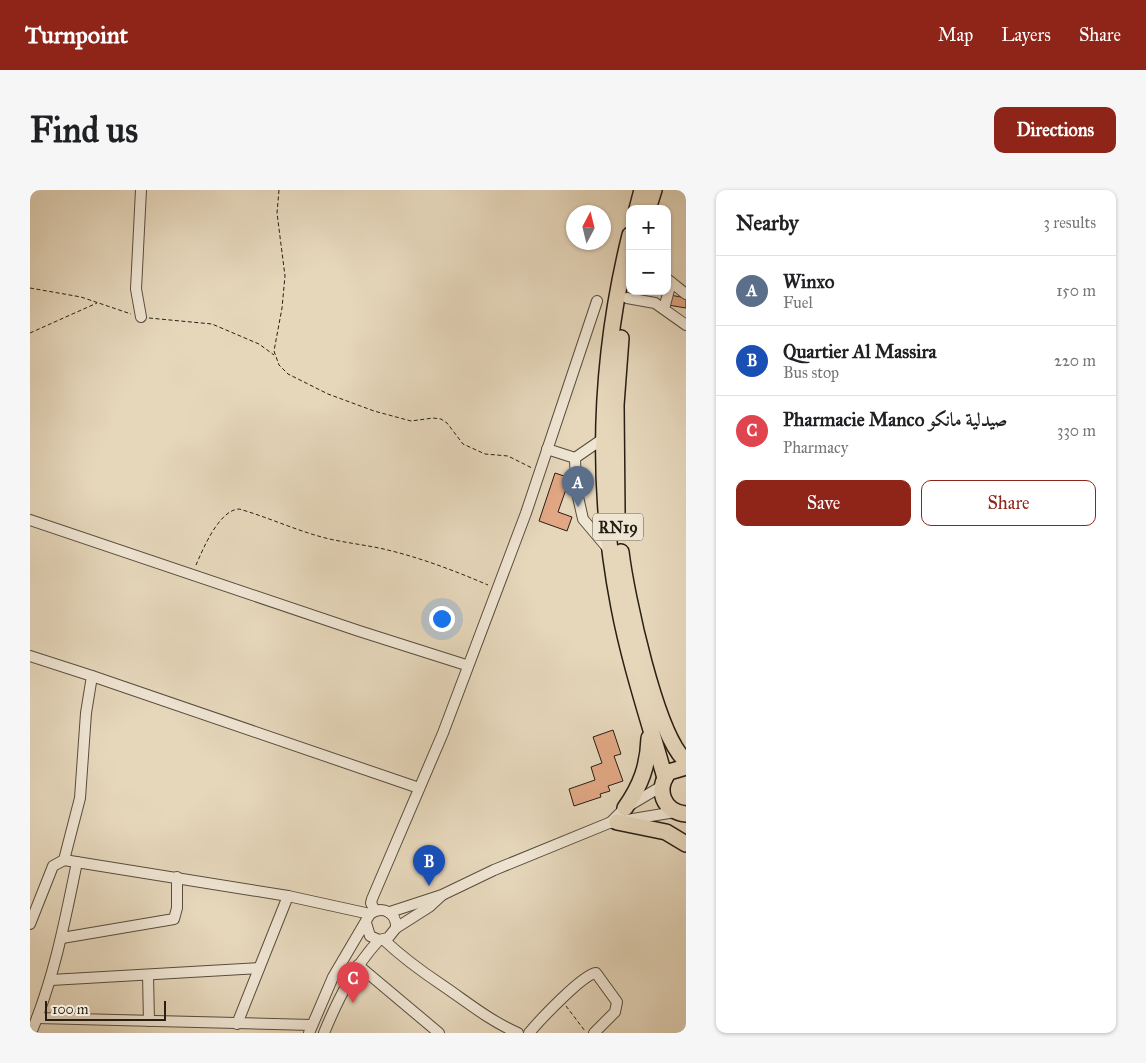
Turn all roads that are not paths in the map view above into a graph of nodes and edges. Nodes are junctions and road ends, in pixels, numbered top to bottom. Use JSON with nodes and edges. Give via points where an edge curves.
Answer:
{"nodes":[{"id":1,"x":141,"y":190,"type":"edge"},
{"id":2,"x":642,"y":190,"type":"edge"},
{"id":3,"x":654,"y":190,"type":"edge"},
{"id":4,"x":638,"y":205,"type":"edge"},
{"id":5,"x":649,"y":205,"type":"edge"},
{"id":6,"x":627,"y":250,"type":"edge"},
{"id":7,"x":671,"y":282,"type":"edge"},
{"id":8,"x":686,"y":294,"type":"edge"},
{"id":9,"x":627,"y":295,"type":"edge"},
{"id":10,"x":666,"y":295,"type":"edge"},
{"id":11,"x":626,"y":298,"type":"junction"},
{"id":12,"x":596,"y":301,"type":"dead end"},
{"id":13,"x":664,"y":309,"type":"junction"},
{"id":14,"x":141,"y":317,"type":"road end"},
{"id":15,"x":685,"y":320,"type":"edge"},
{"id":16,"x":604,"y":438,"type":"junction"},
{"id":17,"x":547,"y":450,"type":"junction"},
{"id":18,"x":575,"y":458,"type":"junction"},
{"id":19,"x":30,"y":520,"type":"edge"},
{"id":20,"x":610,"y":552,"type":"junction"},
{"id":21,"x":30,"y":656,"type":"edge"},
{"id":22,"x":466,"y":665,"type":"junction"},
{"id":23,"x":92,"y":676,"type":"junction"},
{"id":24,"x":649,"y":724,"type":"junction"},
{"id":25,"x":686,"y":761,"type":"edge"},
{"id":26,"x":686,"y":767,"type":"edge"},
{"id":27,"x":663,"y":782,"type":"junction"},
{"id":28,"x":420,"y":788,"type":"junction"},
{"id":29,"x":625,"y":808,"type":"junction"},
{"id":30,"x":682,"y":815,"type":"edge"},
{"id":31,"x":613,"y":822,"type":"junction"},
{"id":32,"x":686,"y":844,"type":"edge"},
{"id":33,"x":64,"y":860,"type":"junction"},
{"id":34,"x":77,"y":862,"type":"junction"},
{"id":35,"x":176,"y":877,"type":"junction"},
{"id":36,"x":442,"y":895,"type":"junction"},
{"id":37,"x":288,"y":896,"type":"junction"},
{"id":38,"x":390,"y":912,"type":"junction"},
{"id":39,"x":370,"y":916,"type":"junction"},
{"id":40,"x":30,"y":924,"type":"edge"},
{"id":41,"x":396,"y":928,"type":"junction"},
{"id":42,"x":62,"y":938,"type":"junction"},
{"id":43,"x":381,"y":940,"type":"junction"},
{"id":44,"x":358,"y":965,"type":"junction"},
{"id":45,"x":259,"y":968,"type":"junction"},
{"id":46,"x":148,"y":975,"type":"junction"},
{"id":47,"x":51,"y":980,"type":"junction"},
{"id":48,"x":37,"y":1018,"type":"junction"},
{"id":49,"x":149,"y":1021,"type":"junction"},
{"id":50,"x":237,"y":1024,"type":"junction"},
{"id":51,"x":310,"y":1029,"type":"edge"},
{"id":52,"x":31,"y":1033,"type":"edge"},
{"id":53,"x":324,"y":1033,"type":"edge"},
{"id":54,"x":439,"y":1033,"type":"edge"},
{"id":55,"x":518,"y":1033,"type":"edge"},
{"id":56,"x":528,"y":1033,"type":"edge"},
{"id":57,"x":594,"y":1033,"type":"edge"}],
"edges":[{"from":1,"to":14,"type":"street","via":[[136,289]]},
{"from":2,"to":4,"type":"highway"},
{"from":3,"to":5,"type":"highway"},
{"from":6,"to":16,"type":"highway","number":"RN19","via":[[611,332]]},
{"from":7,"to":8,"type":"street"},
{"from":9,"to":11,"type":"highway","number":"RN19"},
{"from":10,"to":13,"type":"street"},
{"from":11,"to":13,"type":"street","via":[[650,302]]},
{"from":11,"to":25,"type":"highway","number":"RN19","via":[[616,405],[616,493],[621,560],[634,623],[667,733]]},
{"from":12,"to":17,"type":"street"},
{"from":13,"to":15,"type":"street"},
{"from":16,"to":18,"type":"street"},
{"from":16,"to":20,"type":"highway","number":"RN19"},
{"from":17,"to":18,"type":"street"},
{"from":17,"to":22,"type":"street"},
{"from":18,"to":20,"type":"street","via":[[576,488],[583,519]]},
{"from":19,"to":22,"type":"street"},
{"from":20,"to":24,"type":"highway","number":"RN19","via":[[619,607]]},
{"from":21,"to":23,"type":"street"},
{"from":22,"to":28,"type":"street"},
{"from":23,"to":28,"type":"street"},
{"from":23,"to":33,"type":"street","via":[[80,798]]},
{"from":24,"to":27,"type":"highway","number":"RN19"},
{"from":24,"to":29,"type":"highway","via":[[647,765],[639,787]]},
{"from":26,"to":27,"type":"highway","via":[[676,768]]},
{"from":27,"to":29,"type":"street"},
{"from":27,"to":30,"type":"highway","number":"RN19","via":[[664,801]]},
{"from":28,"to":39,"type":"street","via":[[372,899]]},
{"from":29,"to":31,"type":"street"},
{"from":30,"to":31,"type":"street"},
{"from":31,"to":32,"type":"highway","via":[[666,832]]},
{"from":31,"to":36,"type":"street","via":[[494,870]]},
{"from":33,"to":34,"type":"street"},
{"from":33,"to":40,"type":"street","via":[[53,866]]},
{"from":34,"to":35,"type":"street"},
{"from":34,"to":42,"type":"street"},
{"from":35,"to":37,"type":"street"},
{"from":35,"to":42,"type":"street","via":[[174,919]]},
{"from":36,"to":38,"type":"street"},
{"from":36,"to":41,"type":"street","via":[[430,907]]},
{"from":37,"to":39,"type":"street"},
{"from":37,"to":45,"type":"street"},
{"from":38,"to":39,"type":"street","via":[[385,910]]},
{"from":38,"to":41,"type":"street","via":[[396,920]]},
{"from":39,"to":43,"type":"street","via":[[370,936]]},
{"from":39,"to":51,"type":"street","via":[[333,977]]},
{"from":41,"to":43,"type":"street","via":[[392,936]]},
{"from":42,"to":47,"type":"street"},
{"from":43,"to":44,"type":"street"},
{"from":43,"to":55,"type":"street","via":[[479,1013]]},
{"from":44,"to":53,"type":"street"},
{"from":44,"to":54,"type":"street"},
{"from":45,"to":46,"type":"street"},
{"from":45,"to":50,"type":"street"},
{"from":46,"to":47,"type":"street"},
{"from":46,"to":49,"type":"street"},
{"from":47,"to":48,"type":"street"},
{"from":48,"to":49,"type":"street"},
{"from":48,"to":52,"type":"street"},
{"from":49,"to":50,"type":"street"},
{"from":50,"to":51,"type":"street"},
{"from":56,"to":57,"type":"street","via":[[591,973],[599,974],[617,1002],[615,1012]]}]}
